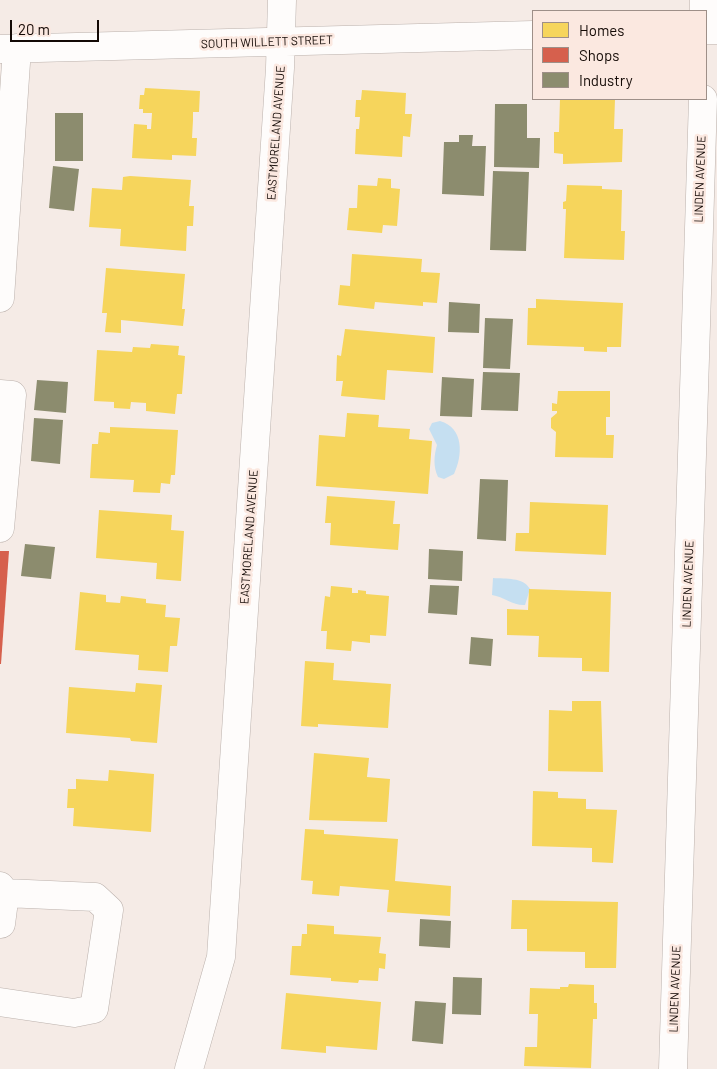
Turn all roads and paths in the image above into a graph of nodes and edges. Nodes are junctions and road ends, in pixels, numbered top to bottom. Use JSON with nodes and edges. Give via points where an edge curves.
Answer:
{"nodes":[{"id":1,"x":282,"y":0,"type":"edge"},
{"id":2,"x":532,"y":35,"type":"edge"},
{"id":3,"x":282,"y":41,"type":"junction"},
{"id":4,"x":8,"y":49,"type":"edge"},
{"id":5,"x":703,"y":100,"type":"edge"},
{"id":6,"x":0,"y":298,"type":"edge"},
{"id":7,"x":0,"y":394,"type":"edge"},
{"id":8,"x":0,"y":528,"type":"edge"},
{"id":9,"x":2,"y":890,"type":"edge"},
{"id":10,"x":1,"y":924,"type":"dead end"},
{"id":11,"x":0,"y":1002,"type":"edge"},
{"id":12,"x":189,"y":1069,"type":"edge"},
{"id":13,"x":673,"y":1069,"type":"edge"}],
"edges":[{"from":1,"to":3,"type":"street","name":"EASTMORELAND AVENUE"},
{"from":2,"to":3,"type":"street","name":"SOUTH WILLETT STREET"},
{"from":3,"to":4,"type":"street","name":"SOUTH WILLETT STREET"},
{"from":3,"to":12,"type":"street","name":"EASTMORELAND AVENUE","via":[[221,957]]},
{"from":4,"to":6,"type":"street"},
{"from":5,"to":13,"type":"street","name":"LINDEN AVENUE"},
{"from":7,"to":8,"type":"street","via":[[12,395]]},
{"from":9,"to":10,"type":"street"},
{"from":9,"to":11,"type":"street","via":[[95,897],[109,910],[94,1009],[74,1013]]}]}
